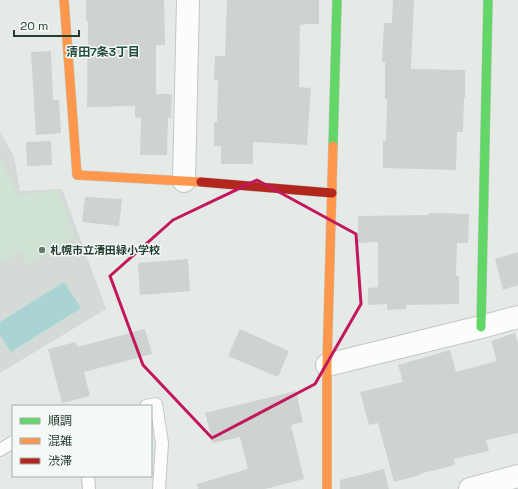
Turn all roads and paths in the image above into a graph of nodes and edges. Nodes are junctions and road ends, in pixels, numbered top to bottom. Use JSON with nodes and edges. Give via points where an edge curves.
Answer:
{"nodes":[{"id":1,"x":64,"y":0,"type":"edge"},
{"id":2,"x":188,"y":0,"type":"edge"},
{"id":3,"x":337,"y":0,"type":"edge"},
{"id":4,"x":488,"y":0,"type":"edge"},
{"id":5,"x":184,"y":181,"type":"junction"},
{"id":6,"x":332,"y":193,"type":"junction"},
{"id":7,"x":518,"y":317,"type":"edge"},
{"id":8,"x":481,"y":327,"type":"junction"},
{"id":9,"x":327,"y":365,"type":"junction"},
{"id":10,"x":151,"y":405,"type":"edge"},
{"id":11,"x":12,"y":443,"type":"edge"},
{"id":12,"x":0,"y":450,"type":"edge"},
{"id":13,"x":518,"y":476,"type":"edge"},
{"id":14,"x":88,"y":477,"type":"edge"},
{"id":15,"x":89,"y":489,"type":"edge"},
{"id":16,"x":159,"y":489,"type":"edge"},
{"id":17,"x":327,"y":489,"type":"edge"},
{"id":18,"x":470,"y":489,"type":"edge"}],
"edges":[{"from":1,"to":5,"type":"street","via":[[77,175]]},
{"from":2,"to":5,"type":"street"},
{"from":3,"to":6,"type":"street"},
{"from":4,"to":8,"type":"street"},
{"from":5,"to":6,"type":"street"},
{"from":6,"to":9,"type":"street"},
{"from":7,"to":8,"type":"street"},
{"from":8,"to":9,"type":"street"},
{"from":9,"to":17,"type":"street"},
{"from":10,"to":16,"type":"lane","via":[[156,404],[162,443]]},
{"from":11,"to":12,"type":"lane"},
{"from":13,"to":18,"type":"street"},
{"from":14,"to":15,"type":"lane"}]}
